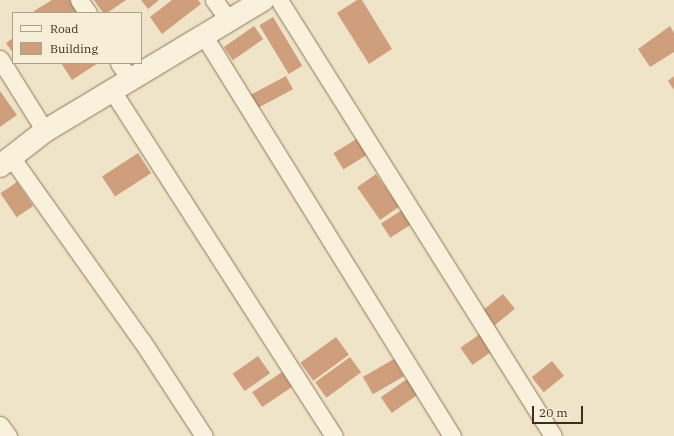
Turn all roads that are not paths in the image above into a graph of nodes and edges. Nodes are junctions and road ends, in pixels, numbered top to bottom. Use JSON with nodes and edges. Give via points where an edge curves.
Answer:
{"nodes":[{"id":1,"x":80,"y":0,"type":"edge"},
{"id":2,"x":214,"y":0,"type":"edge"},
{"id":3,"x":263,"y":0,"type":"edge"},
{"id":4,"x":279,"y":0,"type":"edge"},
{"id":5,"x":87,"y":12,"type":"edge"},
{"id":6,"x":229,"y":21,"type":"junction"},
{"id":7,"x":204,"y":36,"type":"junction"},
{"id":8,"x":0,"y":59,"type":"edge"},
{"id":9,"x":121,"y":78,"type":"edge"},
{"id":10,"x":45,"y":131,"type":"junction"},
{"id":11,"x":6,"y":162,"type":"edge"},
{"id":12,"x":0,"y":425,"type":"edge"},
{"id":13,"x":8,"y":436,"type":"edge"},
{"id":14,"x":204,"y":436,"type":"edge"},
{"id":15,"x":334,"y":436,"type":"edge"},
{"id":16,"x":452,"y":436,"type":"edge"},
{"id":17,"x":553,"y":436,"type":"edge"}],
"edges":[{"from":1,"to":5,"type":"street"},
{"from":2,"to":6,"type":"street"},
{"from":3,"to":6,"type":"main road"},
{"from":4,"to":17,"type":"street"},
{"from":6,"to":7,"type":"main road"},
{"from":7,"to":9,"type":"main road"},
{"from":7,"to":16,"type":"street"},
{"from":8,"to":10,"type":"street"},
{"from":9,"to":10,"type":"main road"},
{"from":9,"to":15,"type":"street"},
{"from":10,"to":11,"type":"main road"},
{"from":11,"to":14,"type":"street","via":[[142,341]]},
{"from":12,"to":13,"type":"street"}]}
